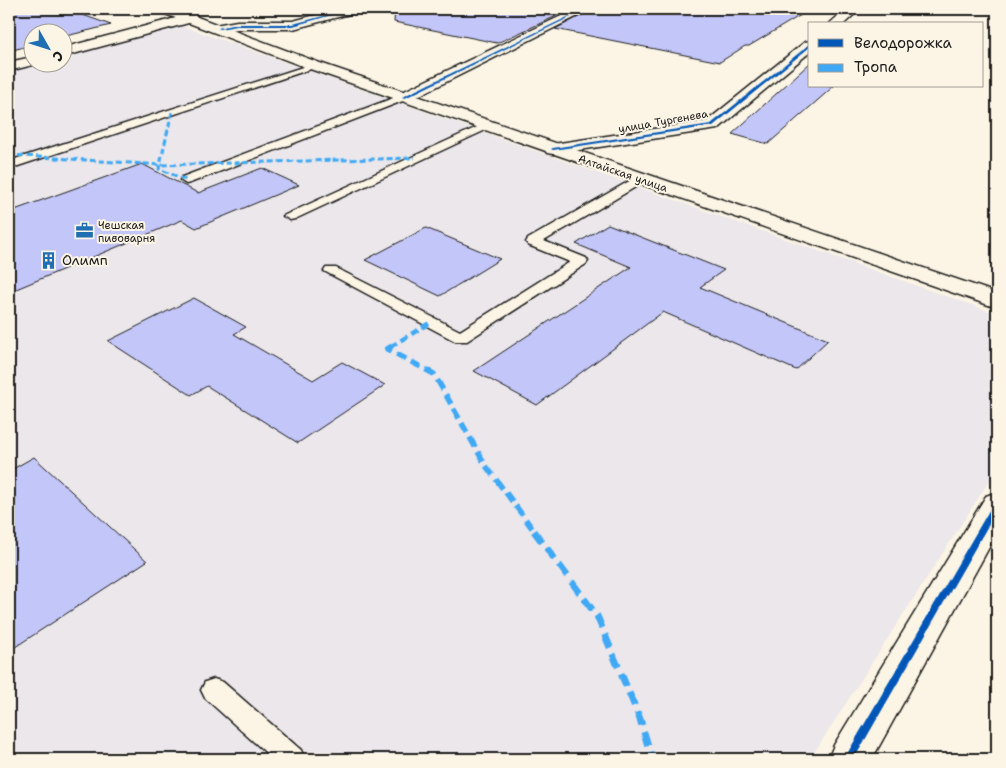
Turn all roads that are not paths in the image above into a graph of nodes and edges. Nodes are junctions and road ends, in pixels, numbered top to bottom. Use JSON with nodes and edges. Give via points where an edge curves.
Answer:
{"nodes":[{"id":1,"x":165,"y":9,"type":"edge"},
{"id":2,"x":352,"y":9,"type":"edge"},
{"id":3,"x":586,"y":9,"type":"edge"},
{"id":4,"x":854,"y":9,"type":"edge"},
{"id":5,"x":191,"y":18,"type":"junction"},
{"id":6,"x":838,"y":22,"type":"edge"},
{"id":7,"x":220,"y":28,"type":"junction"},
{"id":8,"x":808,"y":47,"type":"edge"},
{"id":9,"x":72,"y":50,"type":"edge"},
{"id":10,"x":22,"y":64,"type":"edge"},
{"id":11,"x":315,"y":66,"type":"junction"},
{"id":12,"x":9,"y":67,"type":"edge"},
{"id":13,"x":404,"y":98,"type":"junction"},
{"id":14,"x":486,"y":126,"type":"junction"},
{"id":15,"x":553,"y":149,"type":"junction"},
{"id":16,"x":9,"y":165,"type":"edge"},
{"id":17,"x":640,"y":179,"type":"junction"},
{"id":18,"x":186,"y":180,"type":"dead end"},
{"id":19,"x":290,"y":216,"type":"dead end"},
{"id":20,"x":331,"y":271,"type":"dead end"},
{"id":21,"x":997,"y":301,"type":"edge"},
{"id":22,"x":997,"y":504,"type":"edge"},
{"id":23,"x":214,"y":690,"type":"dead end"},
{"id":24,"x":292,"y":759,"type":"edge"},
{"id":25,"x":849,"y":759,"type":"edge"}],
"edges":[{"from":1,"to":5,"type":"street","name":"Алтайская улица"},
{"from":2,"to":7,"type":"street","via":[[293,25]]},
{"from":3,"to":13,"type":"street"},
{"from":4,"to":6,"type":"street"},
{"from":5,"to":7,"type":"street","name":"Алтайская улица"},
{"from":5,"to":9,"type":"street"},
{"from":7,"to":11,"type":"street","name":"Алтайская улица"},
{"from":8,"to":15,"type":"street","name":"улица Тургенева","via":[[712,125]]},
{"from":10,"to":12,"type":"street"},
{"from":11,"to":13,"type":"street","name":"Алтайская улица"},
{"from":11,"to":16,"type":"lane"},
{"from":13,"to":14,"type":"street","name":"Алтайская улица"},
{"from":13,"to":18,"type":"lane"},
{"from":14,"to":15,"type":"street","name":"Алтайская улица"},
{"from":14,"to":19,"type":"lane"},
{"from":15,"to":17,"type":"street","name":"Алтайская улица"},
{"from":17,"to":20,"type":"lane","via":[[533,242],[581,261],[461,338]]},
{"from":17,"to":21,"type":"street","name":"Алтайская улица"},
{"from":22,"to":25,"type":"street"},
{"from":23,"to":24,"type":"lane"}]}
